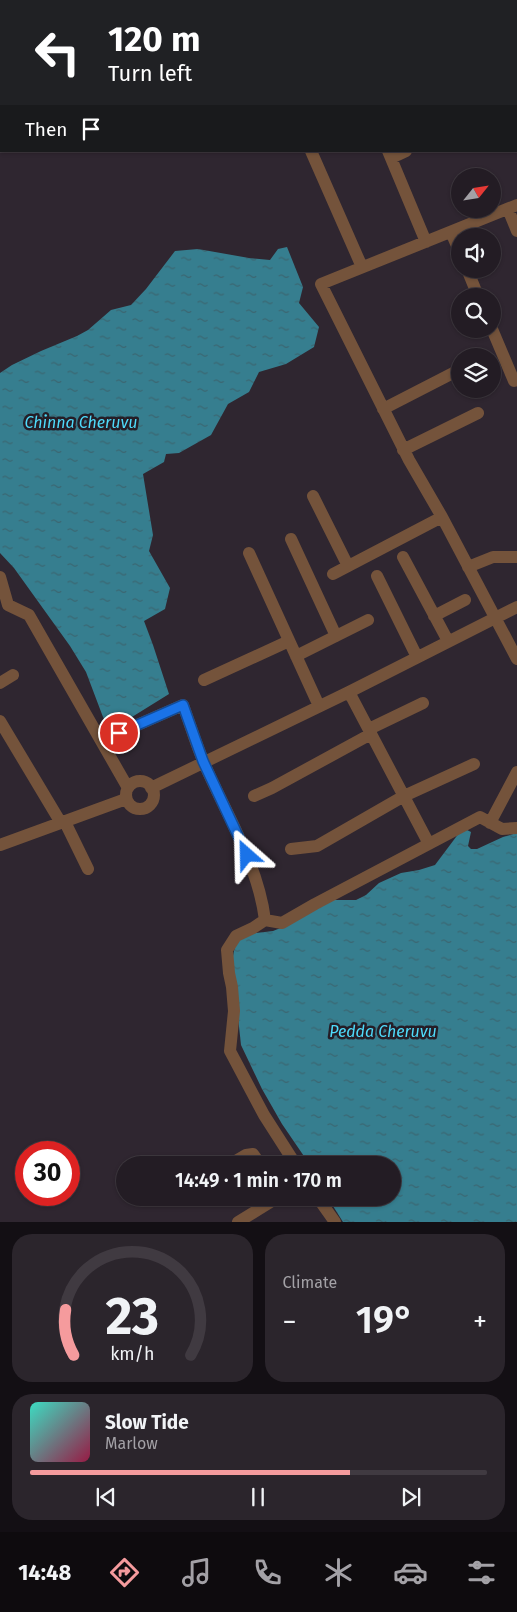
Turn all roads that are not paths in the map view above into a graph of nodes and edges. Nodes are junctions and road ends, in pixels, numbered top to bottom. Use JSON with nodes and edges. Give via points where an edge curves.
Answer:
{"nodes":[{"id":1,"x":311,"y":152,"type":"edge"},
{"id":2,"x":390,"y":154,"type":"edge"},
{"id":3,"x":512,"y":207,"type":"edge"},
{"id":4,"x":461,"y":228,"type":"edge"},
{"id":5,"x":451,"y":232,"type":"edge"},
{"id":6,"x":517,"y":232,"type":"edge"},
{"id":7,"x":426,"y":242,"type":"junction"},
{"id":8,"x":362,"y":268,"type":"junction"},
{"id":9,"x":496,"y":338,"type":"edge"},
{"id":10,"x":451,"y":374,"type":"edge"},
{"id":11,"x":516,"y":383,"type":"edge"},
{"id":12,"x":383,"y":410,"type":"junction"},
{"id":13,"x":478,"y":412,"type":"dead end"},
{"id":14,"x":403,"y":450,"type":"junction"},
{"id":15,"x":313,"y":496,"type":"dead end"},
{"id":16,"x":442,"y":516,"type":"junction"},
{"id":17,"x":291,"y":539,"type":"dead end"},
{"id":18,"x":249,"y":553,"type":"dead end"},
{"id":19,"x":403,"y":557,"type":"dead end"},
{"id":20,"x":517,"y":557,"type":"edge"},
{"id":21,"x":348,"y":566,"type":"junction"},
{"id":22,"x":468,"y":568,"type":"junction"},
{"id":23,"x":333,"y":574,"type":"dead end"},
{"id":24,"x":377,"y":576,"type":"dead end"},
{"id":25,"x":0,"y":577,"type":"edge"},
{"id":26,"x":465,"y":600,"type":"dead end"},
{"id":27,"x":4,"y":607,"type":"edge"},
{"id":28,"x":517,"y":607,"type":"edge"},
{"id":29,"x":434,"y":616,"type":"junction"},
{"id":30,"x":495,"y":617,"type":"junction"},
{"id":31,"x":368,"y":620,"type":"dead end"},
{"id":32,"x":336,"y":636,"type":"junction"},
{"id":33,"x":289,"y":641,"type":"junction"},
{"id":34,"x":448,"y":641,"type":"junction"},
{"id":35,"x":296,"y":656,"type":"junction"},
{"id":36,"x":418,"y":657,"type":"junction"},
{"id":37,"x":517,"y":659,"type":"edge"},
{"id":38,"x":13,"y":675,"type":"dead end"},
{"id":39,"x":204,"y":680,"type":"dead end"},
{"id":40,"x":0,"y":683,"type":"edge"},
{"id":41,"x":349,"y":692,"type":"junction"},
{"id":42,"x":423,"y":702,"type":"dead end"},
{"id":43,"x":319,"y":706,"type":"junction"},
{"id":44,"x":0,"y":720,"type":"edge"},
{"id":45,"x":370,"y":731,"type":"junction"},
{"id":46,"x":119,"y":733,"type":"dead end"},
{"id":47,"x":203,"y":761,"type":"junction"},
{"id":48,"x":474,"y":764,"type":"dead end"},
{"id":49,"x":517,"y":772,"type":"edge"},
{"id":50,"x":151,"y":788,"type":"junction"},
{"id":51,"x":127,"y":793,"type":"junction"},
{"id":52,"x":254,"y":796,"type":"dead end"},
{"id":53,"x":404,"y":796,"type":"junction"},
{"id":54,"x":63,"y":822,"type":"junction"},
{"id":55,"x":490,"y":823,"type":"junction"},
{"id":56,"x":517,"y":828,"type":"edge"},
{"id":57,"x":429,"y":844,"type":"junction"},
{"id":58,"x":0,"y":846,"type":"edge"},
{"id":59,"x":291,"y":849,"type":"dead end"},
{"id":60,"x":88,"y":869,"type":"dead end"},
{"id":61,"x":265,"y":920,"type":"junction"},
{"id":62,"x":290,"y":1156,"type":"edge"},
{"id":63,"x":264,"y":1206,"type":"edge"},
{"id":64,"x":324,"y":1206,"type":"edge"},
{"id":65,"x":238,"y":1222,"type":"edge"},
{"id":66,"x":335,"y":1222,"type":"edge"}],
"edges":[{"from":1,"to":8,"type":"street"},
{"from":2,"to":7,"type":"street"},
{"from":3,"to":4,"type":"street"},
{"from":3,"to":6,"type":"street"},
{"from":5,"to":7,"type":"street"},
{"from":7,"to":8,"type":"street"},
{"from":8,"to":12,"type":"street","via":[[320,284]]},
{"from":9,"to":11,"type":"street"},
{"from":10,"to":12,"type":"street"},
{"from":12,"to":14,"type":"street"},
{"from":13,"to":14,"type":"street"},
{"from":14,"to":16,"type":"street"},
{"from":15,"to":21,"type":"street"},
{"from":16,"to":21,"type":"street"},
{"from":16,"to":22,"type":"street"},
{"from":17,"to":32,"type":"street"},
{"from":18,"to":33,"type":"street"},
{"from":19,"to":29,"type":"street"},
{"from":20,"to":22,"type":"street","via":[[493,557]]},
{"from":21,"to":23,"type":"street"},
{"from":22,"to":30,"type":"street"},
{"from":24,"to":36,"type":"street"},
{"from":25,"to":27,"type":"street"},
{"from":26,"to":29,"type":"street"},
{"from":27,"to":51,"type":"street","via":[[29,615]]},
{"from":28,"to":30,"type":"street"},
{"from":29,"to":34,"type":"street"},
{"from":30,"to":34,"type":"street"},
{"from":30,"to":37,"type":"street"},
{"from":31,"to":32,"type":"street"},
{"from":32,"to":35,"type":"street"},
{"from":33,"to":35,"type":"street"},
{"from":33,"to":39,"type":"street"},
{"from":34,"to":36,"type":"street"},
{"from":35,"to":43,"type":"street"},
{"from":36,"to":41,"type":"street"},
{"from":38,"to":40,"type":"street"},
{"from":41,"to":43,"type":"street"},
{"from":41,"to":45,"type":"street"},
{"from":42,"to":45,"type":"street"},
{"from":43,"to":47,"type":"street"},
{"from":44,"to":54,"type":"street"},
{"from":45,"to":52,"type":"street"},
{"from":45,"to":53,"type":"street"},
{"from":46,"to":47,"type":"street","via":[[183,705]]},
{"from":47,"to":50,"type":"street"},
{"from":47,"to":61,"type":"street","via":[[254,871]]},
{"from":48,"to":53,"type":"street"},
{"from":49,"to":55,"type":"street"},
{"from":50,"to":51,"type":"street","via":[[140,782],[131,784]]},
{"from":50,"to":51,"type":"street","via":[[153,799],[145,808],[132,806]]},
{"from":51,"to":54,"type":"street"},
{"from":53,"to":57,"type":"street"},
{"from":53,"to":59,"type":"street","via":[[317,846]]},
{"from":54,"to":58,"type":"street"},
{"from":54,"to":60,"type":"street"},
{"from":55,"to":56,"type":"street","via":[[502,829]]},
{"from":55,"to":57,"type":"street","via":[[480,817]]},
{"from":57,"to":61,"type":"street","via":[[282,923]]},
{"from":61,"to":62,"type":"street","via":[[236,936],[227,950],[234,1011],[230,1051]]},
{"from":63,"to":65,"type":"street"},
{"from":64,"to":66,"type":"street"}]}
